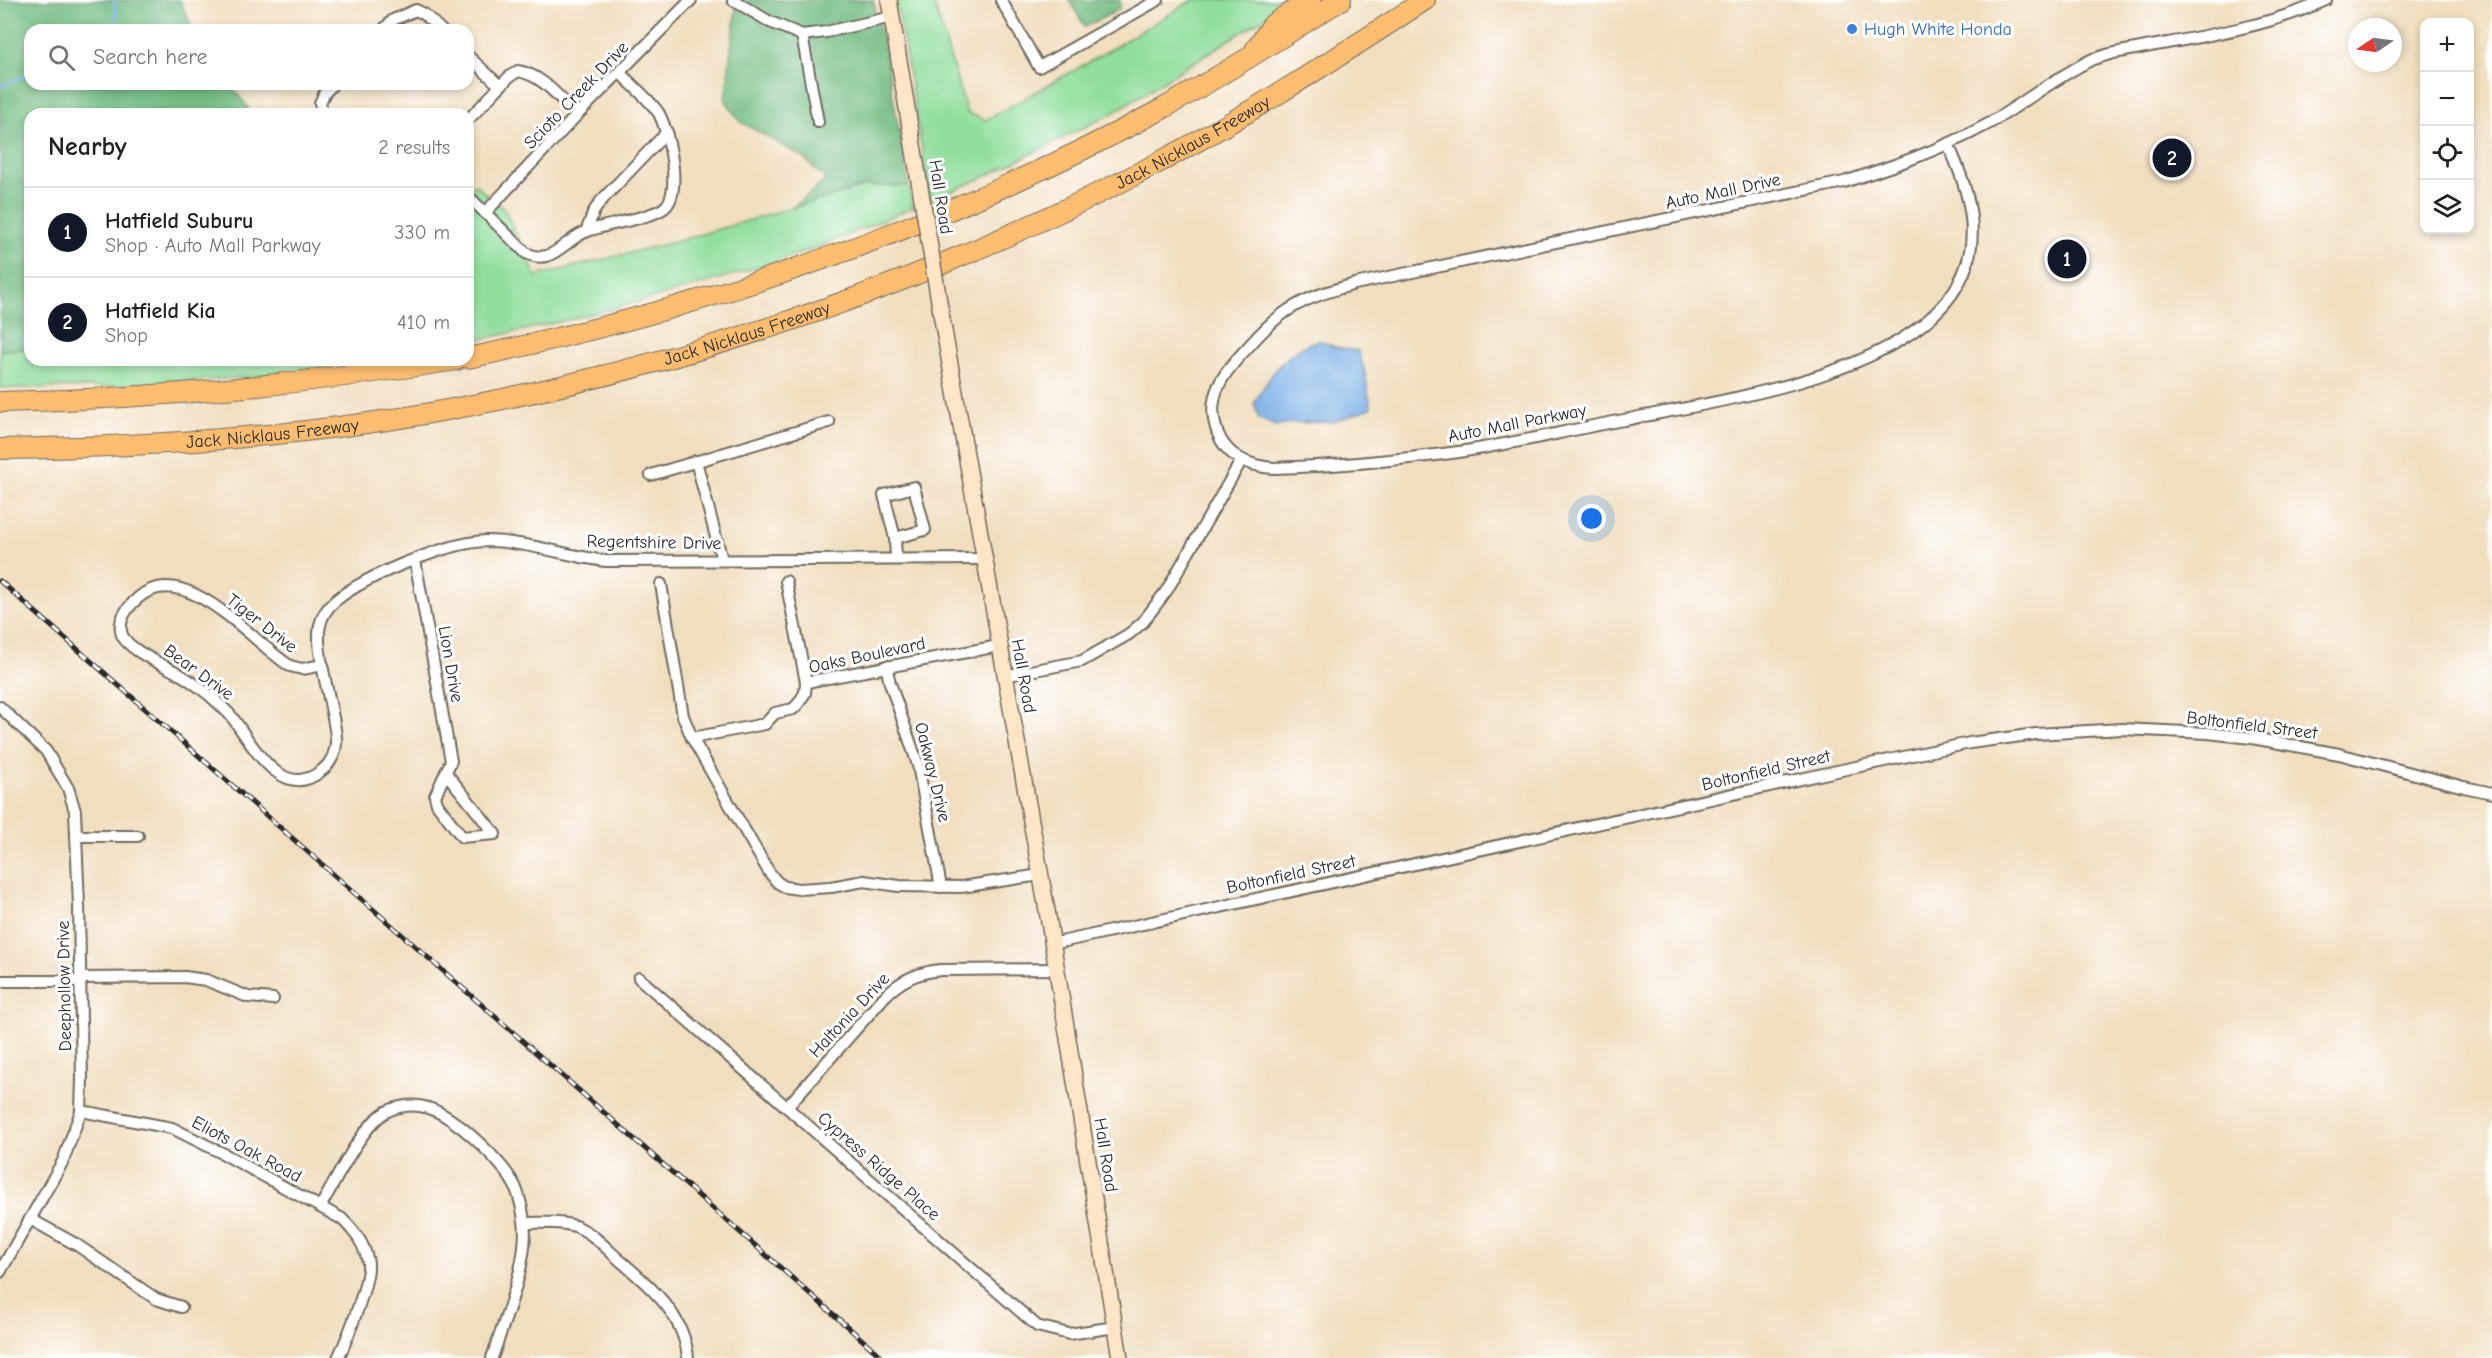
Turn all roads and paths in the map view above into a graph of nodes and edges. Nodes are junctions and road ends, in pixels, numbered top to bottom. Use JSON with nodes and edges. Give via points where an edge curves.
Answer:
{"nodes":[{"id":1,"x":691,"y":0,"type":"edge"},
{"id":2,"x":733,"y":0,"type":"edge"},
{"id":3,"x":889,"y":0,"type":"edge"},
{"id":4,"x":1001,"y":0,"type":"edge"},
{"id":5,"x":1158,"y":0,"type":"edge"},
{"id":6,"x":1310,"y":0,"type":"edge"},
{"id":7,"x":1341,"y":0,"type":"edge"},
{"id":8,"x":1425,"y":0,"type":"edge"},
{"id":9,"x":2326,"y":0,"type":"edge"},
{"id":10,"x":892,"y":17,"type":"junction"},
{"id":11,"x":389,"y":24,"type":"edge"},
{"id":12,"x":435,"y":24,"type":"edge"},
{"id":13,"x":802,"y":35,"type":"junction"},
{"id":14,"x":1251,"y":56,"type":"junction"},
{"id":15,"x":474,"y":62,"type":"edge"},
{"id":16,"x":620,"y":73,"type":"junction"},
{"id":17,"x":500,"y":86,"type":"junction"},
{"id":18,"x":328,"y":90,"type":"edge"},
{"id":19,"x":321,"y":108,"type":"edge"},
{"id":20,"x":474,"y":114,"type":"edge"},
{"id":21,"x":577,"y":115,"type":"junction"},
{"id":22,"x":818,"y":122,"type":"dead end"},
{"id":23,"x":667,"y":132,"type":"junction"},
{"id":24,"x":1948,"y":144,"type":"junction"},
{"id":25,"x":474,"y":202,"type":"edge"},
{"id":26,"x":485,"y":213,"type":"junction"},
{"id":27,"x":586,"y":232,"type":"junction"},
{"id":28,"x":474,"y":357,"type":"edge"},
{"id":29,"x":416,"y":366,"type":"edge"},
{"id":30,"x":0,"y":402,"type":"edge"},
{"id":31,"x":829,"y":422,"type":"dead end"},
{"id":32,"x":0,"y":449,"type":"edge"},
{"id":33,"x":1241,"y":461,"type":"junction"},
{"id":34,"x":696,"y":462,"type":"junction"},
{"id":35,"x":651,"y":475,"type":"dead end"},
{"id":36,"x":895,"y":538,"type":"junction"},
{"id":37,"x":896,"y":559,"type":"junction"},
{"id":38,"x":984,"y":559,"type":"junction"},
{"id":39,"x":415,"y":560,"type":"junction"},
{"id":40,"x":722,"y":560,"type":"junction"},
{"id":41,"x":786,"y":581,"type":"dead end"},
{"id":42,"x":661,"y":584,"type":"dead end"},
{"id":43,"x":123,"y":616,"type":"joint"},
{"id":44,"x":999,"y":646,"type":"junction"},
{"id":45,"x":323,"y":665,"type":"junction"},
{"id":46,"x":886,"y":666,"type":"junction"},
{"id":47,"x":1004,"y":676,"type":"junction"},
{"id":48,"x":806,"y":682,"type":"junction"},
{"id":49,"x":0,"y":707,"type":"edge"},
{"id":50,"x":692,"y":738,"type":"junction"},
{"id":51,"x":446,"y":773,"type":"junction"},
{"id":52,"x":291,"y":779,"type":"joint"},
{"id":53,"x":2492,"y":793,"type":"edge"},
{"id":54,"x":77,"y":836,"type":"junction"},
{"id":55,"x":138,"y":836,"type":"dead end"},
{"id":56,"x":1040,"y":874,"type":"junction"},
{"id":57,"x":941,"y":887,"type":"junction"},
{"id":58,"x":1052,"y":944,"type":"junction"},
{"id":59,"x":1056,"y":969,"type":"junction"},
{"id":60,"x":639,"y":978,"type":"dead end"},
{"id":61,"x":81,"y":980,"type":"junction"},
{"id":62,"x":0,"y":981,"type":"edge"},
{"id":63,"x":273,"y":999,"type":"dead end"},
{"id":64,"x":787,"y":1107,"type":"junction"},
{"id":65,"x":81,"y":1111,"type":"junction"},
{"id":66,"x":320,"y":1207,"type":"junction"},
{"id":67,"x":30,"y":1220,"type":"junction"},
{"id":68,"x":525,"y":1223,"type":"junction"},
{"id":69,"x":0,"y":1272,"type":"edge"},
{"id":70,"x":181,"y":1307,"type":"dead end"},
{"id":71,"x":1115,"y":1327,"type":"junction"},
{"id":72,"x":338,"y":1358,"type":"edge"},
{"id":73,"x":492,"y":1358,"type":"edge"},
{"id":74,"x":688,"y":1358,"type":"edge"},
{"id":75,"x":1120,"y":1358,"type":"edge"}],
"edges":[{"from":1,"to":16,"type":"street","name":"Scioto Creek Drive"},
{"from":2,"to":13,"type":"street"},
{"from":3,"to":10,"type":"main road","name":"Hall Road"},
{"from":4,"to":5,"type":"street","via":[[1039,67]]},
{"from":6,"to":14,"type":"highway","via":[[1273,24]]},
{"from":7,"to":14,"type":"highway"},
{"from":8,"to":32,"type":"highway","name":"Jack Nicklaus Freeway","via":[[1308,77],[1120,183],[909,277],[717,343],[480,404],[398,417],[163,444]]},
{"from":9,"to":24,"type":"street","name":"Auto Mall Drive","via":[[2286,17],[2093,59]]},
{"from":10,"to":13,"type":"street"},
{"from":10,"to":38,"type":"main road","name":"Hall Road","bridge":true},
{"from":11,"to":12,"type":"street","via":[[416,10]]},
{"from":13,"to":22,"type":"street"},
{"from":14,"to":28,"type":"highway","via":[[1078,152],[902,229],[677,308]]},
{"from":15,"to":17,"type":"street"},
{"from":16,"to":21,"type":"street","name":"Scioto Creek Drive"},
{"from":16,"to":23,"type":"street","via":[[657,110]]},
{"from":17,"to":20,"type":"street"},
{"from":17,"to":21,"type":"street","via":[[518,71],[530,73]]},
{"from":18,"to":19,"type":"street"},
{"from":21,"to":26,"type":"street","name":"Scioto Creek Drive"},
{"from":23,"to":27,"type":"street","via":[[601,201]]},
{"from":23,"to":27,"type":"street","via":[[674,179],[670,201],[657,211]]},
{"from":24,"to":33,"type":"street","name":"Auto Mall Drive","via":[[1844,182],[1320,294],[1294,306],[1268,325],[1219,382],[1214,399],[1216,428],[1227,449]]},
{"from":24,"to":33,"type":"street","name":"Auto Mall Parkway","via":[[1968,193],[1971,212],[1972,233],[1964,272],[1950,298],[1932,318],[1894,344],[1779,387],[1461,451],[1307,467],[1252,466]]},
{"from":25,"to":26,"type":"street"},
{"from":26,"to":27,"type":"street","via":[[536,258],[544,258]]},
{"from":29,"to":30,"type":"highway","via":[[235,389]]},
{"from":31,"to":34,"type":"street"},
{"from":33,"to":47,"type":"street","via":[[1167,590],[1143,622],[1083,660]]},
{"from":34,"to":35,"type":"street"},
{"from":34,"to":40,"type":"street"},
{"from":36,"to":36,"type":"street","via":[[884,495],[914,487],[925,530]]},
{"from":36,"to":37,"type":"street"},
{"from":37,"to":38,"type":"street","name":"Regentshire Drive"},
{"from":37,"to":40,"type":"street","name":"Regentshire Drive"},
{"from":38,"to":44,"type":"main road","name":"Hall Road"},
{"from":39,"to":40,"type":"street","name":"Regentshire Drive","via":[[456,545],[488,541],[606,561]]},
{"from":39,"to":45,"type":"street","name":"Regentshire Drive","via":[[351,590],[328,607],[319,631]]},
{"from":39,"to":51,"type":"street","name":"Lion Drive","via":[[451,761]]},
{"from":41,"to":48,"type":"street"},
{"from":42,"to":50,"type":"street","via":[[682,712]]},
{"from":43,"to":45,"type":"street","name":"Tiger Drive","via":[[150,590],[170,586],[184,589],[223,611],[290,666],[302,669]]},
{"from":43,"to":52,"type":"street","name":"Bear Drive","via":[[120,625],[128,645],[209,695],[230,715],[272,770]]},
{"from":44,"to":46,"type":"street","name":"Oaks Boulevard"},
{"from":44,"to":47,"type":"main road","name":"Hall Road"},
{"from":45,"to":52,"type":"street","name":"Regentshire Drive","via":[[336,748],[319,773],[311,778]]},
{"from":46,"to":48,"type":"street","name":"Oaks Boulevard"},
{"from":46,"to":57,"type":"street","name":"Oakway Drive","via":[[918,765]]},
{"from":47,"to":56,"type":"main road","name":"Hall Road"},
{"from":48,"to":50,"type":"street","name":"Oaks Boulevard","via":[[798,704],[775,713],[765,724]]},
{"from":49,"to":54,"type":"street","name":"Deephollow Drive","via":[[28,731],[58,768],[75,812]]},
{"from":50,"to":57,"type":"street","via":[[769,872],[785,887],[831,887],[864,881]]},
{"from":51,"to":51,"type":"street","name":"Lion Drive","via":[[435,796],[462,837],[495,834]]},
{"from":53,"to":58,"type":"street","name":"Boltonfield Street","via":[[2339,754],[2252,738],[2122,729],[2036,734],[1970,743],[1837,771]]},
{"from":54,"to":55,"type":"street"},
{"from":54,"to":61,"type":"street","name":"Deephollow Drive"},
{"from":56,"to":57,"type":"street"},
{"from":56,"to":58,"type":"main road","name":"Hall Road"},
{"from":58,"to":59,"type":"main road","name":"Hall Road"},
{"from":59,"to":64,"type":"street","name":"Haltonia Drive","via":[[941,970],[910,977],[885,996]]},
{"from":59,"to":71,"type":"main road","name":"Hall Road"},
{"from":60,"to":64,"type":"street","name":"Cypress Ridge Place"},
{"from":61,"to":62,"type":"street"},
{"from":61,"to":63,"type":"street","via":[[185,977],[206,980],[248,997]]},
{"from":61,"to":65,"type":"street","name":"Deephollow Drive"},
{"from":64,"to":71,"type":"street","name":"Cypress Ridge Place","via":[[1037,1326],[1069,1334]]},
{"from":65,"to":66,"type":"street","name":"Eliots Oak Road","via":[[172,1128]]},
{"from":65,"to":67,"type":"street","name":"Deephollow Drive","via":[[63,1161]]},
{"from":66,"to":68,"type":"street","via":[[363,1136],[381,1115],[417,1106],[450,1120],[492,1156],[515,1186]]},
{"from":66,"to":72,"type":"street","name":"Eliots Oak Road","via":[[356,1232],[368,1263]]},
{"from":67,"to":69,"type":"street","name":"Deephollow Drive"},
{"from":67,"to":70,"type":"street","via":[[77,1245],[156,1299]]},
{"from":68,"to":73,"type":"street","via":[[522,1262]]},
{"from":68,"to":74,"type":"street","via":[[560,1222],[593,1237],[667,1305],[680,1326]]},
{"from":71,"to":75,"type":"main road","name":"Hall Road"}]}
